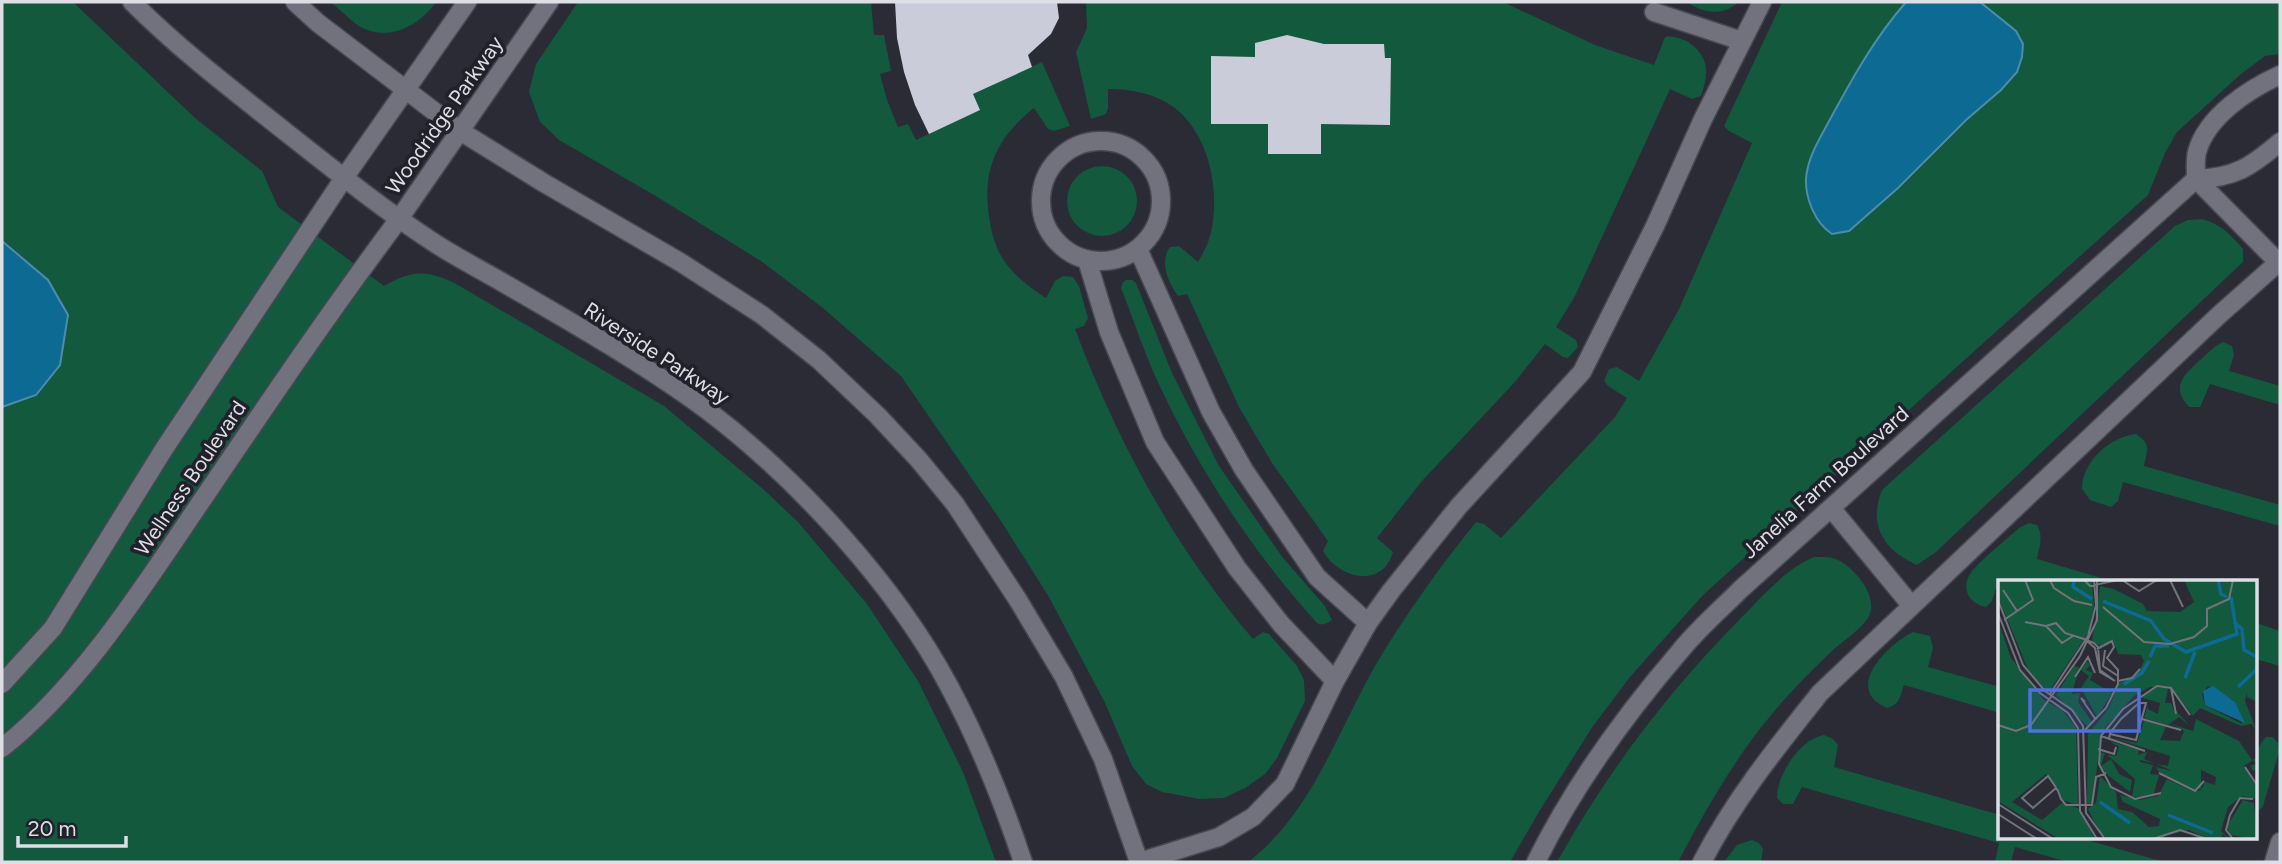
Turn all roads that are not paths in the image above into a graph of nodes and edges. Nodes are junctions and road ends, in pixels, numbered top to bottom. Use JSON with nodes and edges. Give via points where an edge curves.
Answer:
{"nodes":[{"id":1,"x":132,"y":2,"type":"edge"},
{"id":2,"x":295,"y":2,"type":"edge"},
{"id":3,"x":467,"y":2,"type":"edge"},
{"id":4,"x":549,"y":2,"type":"edge"},
{"id":5,"x":1762,"y":2,"type":"edge"},
{"id":6,"x":1654,"y":12,"type":"dead end"},
{"id":7,"x":1742,"y":41,"type":"junction"},
{"id":8,"x":2280,"y":75,"type":"edge"},
{"id":9,"x":406,"y":91,"type":"junction"},
{"id":10,"x":460,"y":131,"type":"junction"},
{"id":11,"x":2280,"y":142,"type":"edge"},
{"id":12,"x":344,"y":178,"type":"junction"},
{"id":13,"x":2196,"y":179,"type":"junction"},
{"id":14,"x":399,"y":219,"type":"junction"},
{"id":15,"x":1138,"y":249,"type":"junction"},
{"id":16,"x":1087,"y":260,"type":"junction"},
{"id":17,"x":2279,"y":262,"type":"edge"},
{"id":18,"x":1831,"y":508,"type":"junction"},
{"id":19,"x":1911,"y":605,"type":"junction"},
{"id":20,"x":1368,"y":623,"type":"junction"},
{"id":21,"x":1335,"y":681,"type":"junction"},
{"id":22,"x":2,"y":684,"type":"edge"},
{"id":23,"x":2,"y":748,"type":"edge"},
{"id":24,"x":2280,"y":842,"type":"edge"},
{"id":25,"x":1023,"y":862,"type":"edge"},
{"id":26,"x":1139,"y":862,"type":"edge"},
{"id":27,"x":1536,"y":862,"type":"edge"},
{"id":28,"x":1702,"y":862,"type":"edge"},
{"id":29,"x":2274,"y":862,"type":"edge"}],
"edges":[{"from":1,"to":12,"type":"street","name":"Riverside Parkway","via":[[194,60]]},
{"from":2,"to":9,"type":"street"},
{"from":3,"to":9,"type":"street"},
{"from":4,"to":10,"type":"street","name":"Woodridge Parkway"},
{"from":5,"to":7,"type":"street"},
{"from":6,"to":7,"type":"street"},
{"from":7,"to":20,"type":"street","via":[[1582,372],[1459,506]]},
{"from":8,"to":13,"type":"street","via":[[2241,98],[2209,127],[2197,153]]},
{"from":9,"to":10,"type":"street"},
{"from":9,"to":12,"type":"street"},
{"from":10,"to":14,"type":"street","name":"Woodridge Parkway"},
{"from":10,"to":26,"type":"street","via":[[762,315],[819,360],[919,460],[955,504],[1064,677],[1103,759]]},
{"from":11,"to":13,"type":"street","via":[[2240,172]]},
{"from":12,"to":14,"type":"street","name":"Riverside Parkway"},
{"from":12,"to":22,"type":"street","name":"Wellness Boulevard","via":[[164,449],[53,628]]},
{"from":13,"to":17,"type":"street"},
{"from":13,"to":18,"type":"street","name":"Janelia Farm Boulevard"},
{"from":14,"to":23,"type":"street","name":"Wellness Boulevard","via":[[128,610],[65,686]]},
{"from":14,"to":25,"type":"street","name":"Riverside Parkway","via":[[706,410],[780,472],[824,517],[919,635],[949,686],[1002,801]]},
{"from":15,"to":16,"type":"street","via":[[1124,257]]},
{"from":15,"to":16,"type":"street","via":[[1160,219],[1162,194],[1153,170],[1140,154],[1121,144],[1094,141],[1057,160],[1044,181],[1041,201],[1045,224],[1056,241]]},
{"from":15,"to":20,"type":"street","via":[[1211,412],[1244,470],[1317,577]]},
{"from":16,"to":21,"type":"street","via":[[1109,332],[1155,442],[1237,568]]},
{"from":17,"to":19,"type":"street"},
{"from":18,"to":19,"type":"street"},
{"from":18,"to":27,"type":"street","name":"Janelia Farm Boulevard","via":[[1682,648],[1611,738]]},
{"from":19,"to":28,"type":"street","via":[[1820,692],[1728,816]]},
{"from":20,"to":21,"type":"street"},
{"from":21,"to":26,"type":"street","via":[[1284,784],[1253,817],[1219,837]]},
{"from":24,"to":29,"type":"street"}]}
